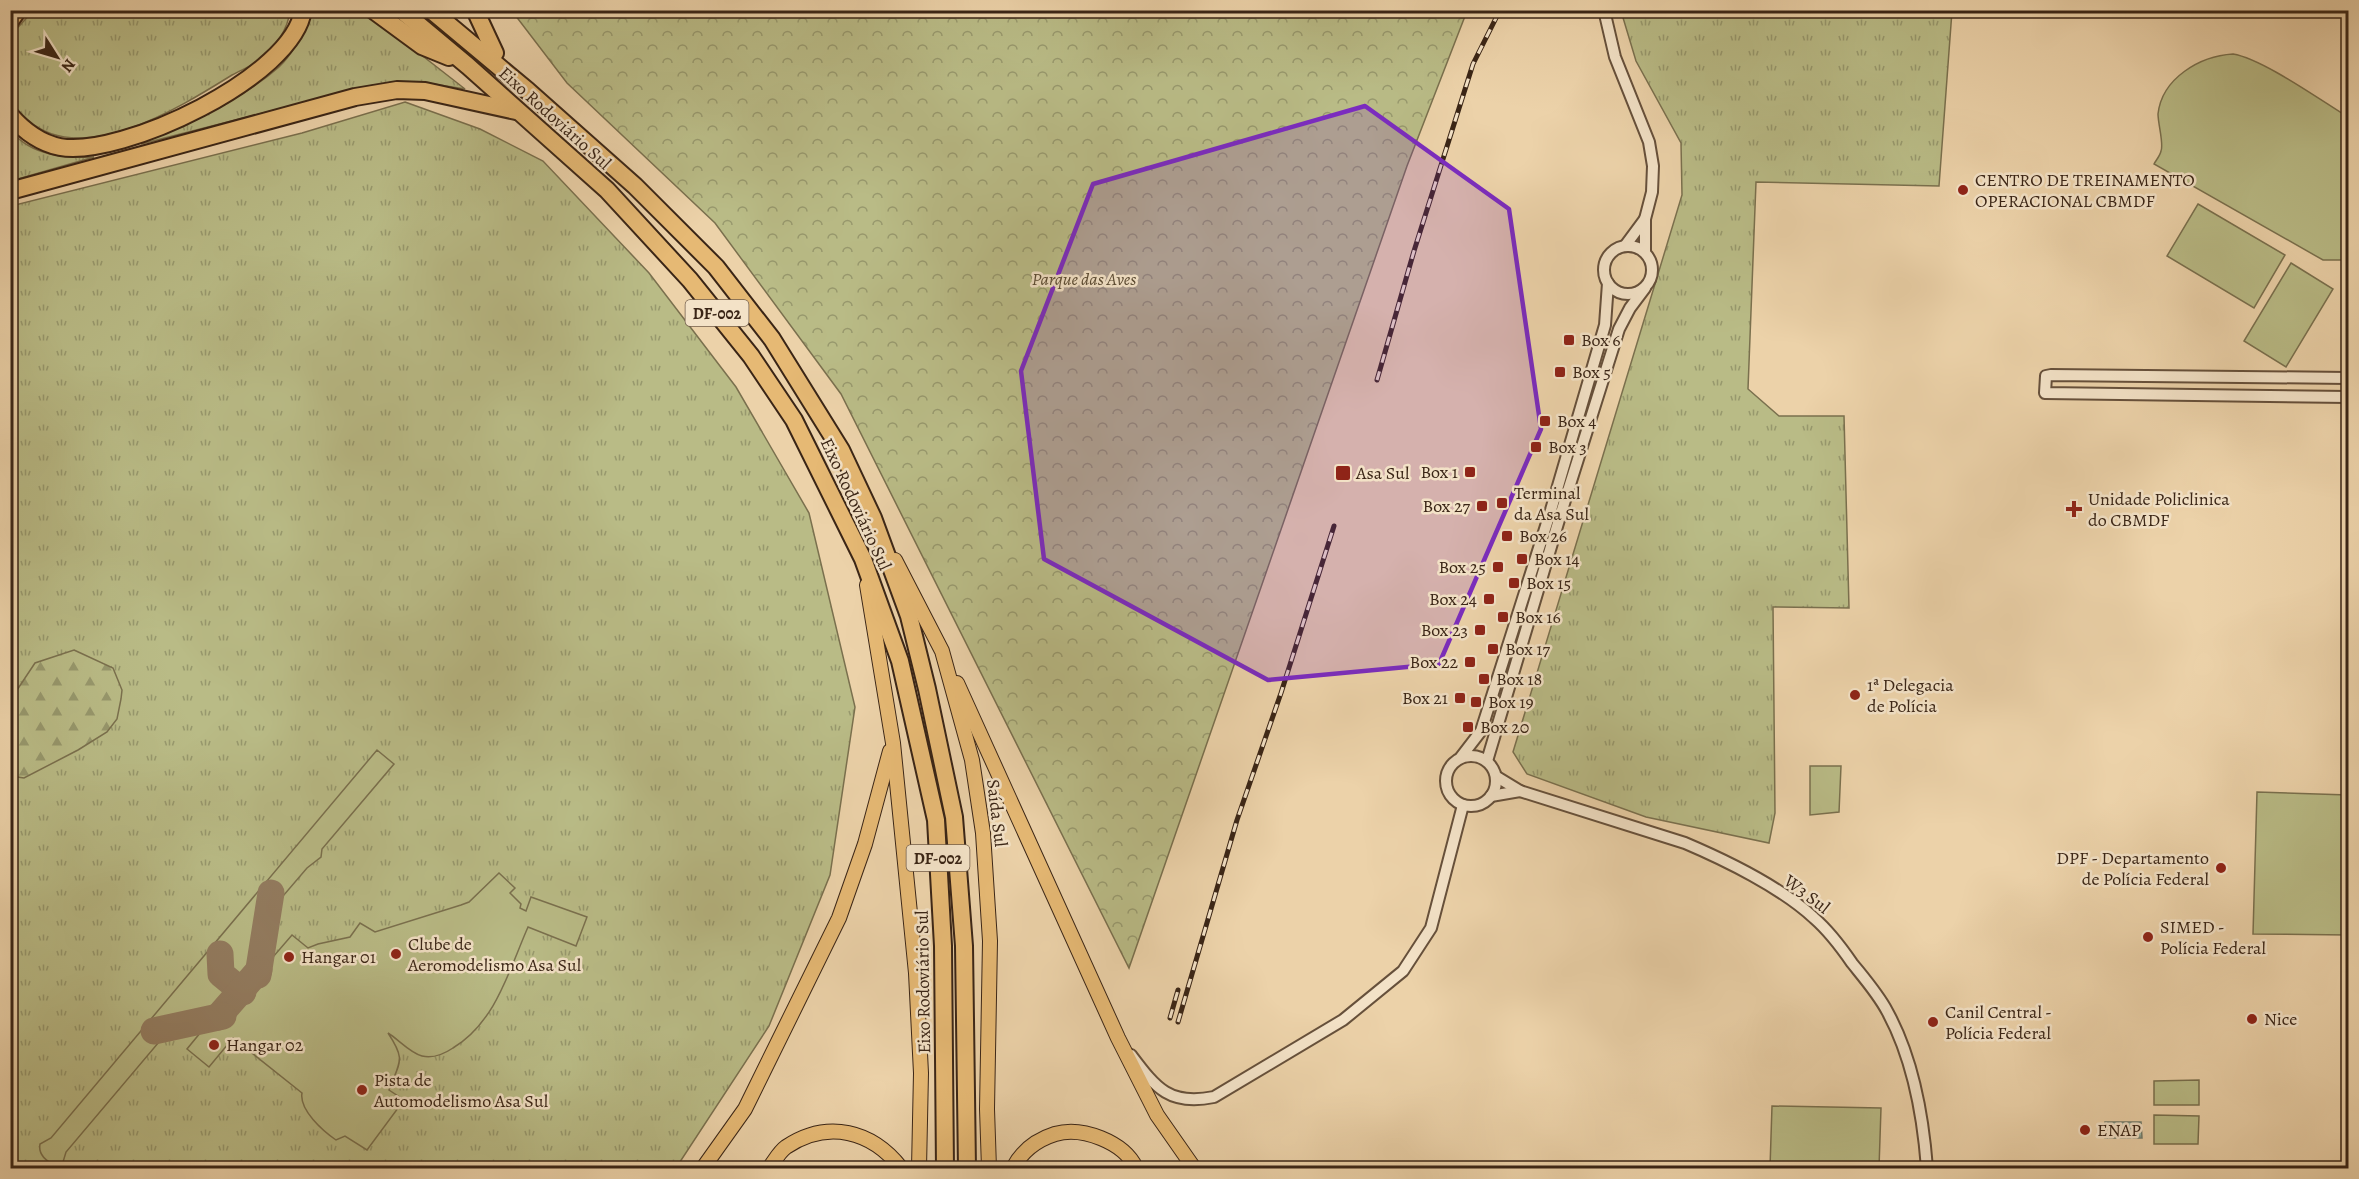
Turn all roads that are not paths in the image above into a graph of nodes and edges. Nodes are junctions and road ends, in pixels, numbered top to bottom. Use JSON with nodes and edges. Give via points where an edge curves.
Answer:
{"nodes":[{"id":1,"x":18,"y":10,"type":"edge"},
{"id":2,"x":303,"y":10,"type":"edge"},
{"id":3,"x":373,"y":10,"type":"edge"},
{"id":4,"x":401,"y":10,"type":"edge"},
{"id":5,"x":431,"y":10,"type":"edge"},
{"id":6,"x":448,"y":10,"type":"edge"},
{"id":7,"x":475,"y":10,"type":"edge"},
{"id":8,"x":1604,"y":10,"type":"edge"},
{"id":9,"x":10,"y":21,"type":"edge"},
{"id":10,"x":495,"y":53,"type":"junction"},
{"id":11,"x":468,"y":66,"type":"junction"},
{"id":12,"x":528,"y":91,"type":"junction"},
{"id":13,"x":516,"y":111,"type":"junction"},
{"id":14,"x":10,"y":115,"type":"edge"},
{"id":15,"x":10,"y":191,"type":"edge"},
{"id":16,"x":1645,"y":219,"type":"junction"},
{"id":17,"x":1625,"y":246,"type":"junction"},
{"id":18,"x":1645,"y":252,"type":"junction"},
{"id":19,"x":1608,"y":283,"type":"junction"},
{"id":20,"x":1645,"y":288,"type":"junction"},
{"id":21,"x":2076,"y":375,"type":"junction"},
{"id":22,"x":2349,"y":378,"type":"edge"},
{"id":23,"x":2259,"y":379,"type":"junction"},
{"id":24,"x":2074,"y":393,"type":"junction"},
{"id":25,"x":2260,"y":395,"type":"junction"},
{"id":26,"x":2349,"y":397,"type":"edge"},
{"id":27,"x":873,"y":518,"type":"junction"},
{"id":28,"x":863,"y":559,"type":"junction"},
{"id":29,"x":942,"y":651,"type":"junction"},
{"id":30,"x":893,"y":743,"type":"junction"},
{"id":31,"x":1461,"y":757,"type":"junction"},
{"id":32,"x":1487,"y":760,"type":"junction"},
{"id":33,"x":1497,"y":777,"type":"junction"},
{"id":34,"x":1520,"y":791,"type":"junction"},
{"id":35,"x":1491,"y":796,"type":"junction"},
{"id":36,"x":1463,"y":805,"type":"junction"},
{"id":37,"x":1118,"y":1038,"type":"junction"},
{"id":38,"x":703,"y":1168,"type":"edge"},
{"id":39,"x":768,"y":1168,"type":"edge"},
{"id":40,"x":901,"y":1168,"type":"edge"},
{"id":41,"x":919,"y":1168,"type":"edge"},
{"id":42,"x":945,"y":1168,"type":"edge"},
{"id":43,"x":967,"y":1168,"type":"edge"},
{"id":44,"x":989,"y":1168,"type":"edge"},
{"id":45,"x":1013,"y":1168,"type":"edge"},
{"id":46,"x":1136,"y":1168,"type":"edge"},
{"id":47,"x":1194,"y":1168,"type":"edge"},
{"id":48,"x":1927,"y":1168,"type":"edge"}],
"edges":[{"from":1,"to":9,"type":"highway"},
{"from":2,"to":14,"type":"highway","via":[[296,34],[251,78],[178,119],[129,137],[98,146],[59,147],[22,129]]},
{"from":3,"to":11,"type":"highway","via":[[422,46]]},
{"from":4,"to":11,"type":"highway","name":"Eixo Rodoviário Sul","number":"DF-002"},
{"from":5,"to":12,"type":"highway","name":"Eixo Rodoviário Sul","number":"DF-002"},
{"from":6,"to":10,"type":"highway"},
{"from":7,"to":10,"type":"highway"},
{"from":8,"to":16,"type":"street","via":[[1615,57],[1649,142],[1652,192]]},
{"from":10,"to":12,"type":"highway"},
{"from":11,"to":13,"type":"highway","name":"Eixo Rodoviário Sul","number":"DF-002"},
{"from":12,"to":27,"type":"highway","name":"Eixo Rodoviário Sul","number":"DF-002","via":[[634,186],[716,267],[772,339],[841,450]]},
{"from":13,"to":15,"type":"highway","via":[[397,90],[355,97]]},
{"from":13,"to":28,"type":"highway","name":"Eixo Rodoviário Sul","number":"DF-002","via":[[607,190],[690,280],[751,356],[794,420]]},
{"from":16,"to":17,"type":"street"},
{"from":16,"to":18,"type":"street"},
{"from":17,"to":18,"type":"street"},
{"from":17,"to":19,"type":"street","via":[[1615,249],[1604,264]]},
{"from":18,"to":20,"type":"street","via":[[1653,270]]},
{"from":19,"to":20,"type":"street","via":[[1625,294],[1636,294]]},
{"from":19,"to":31,"type":"street","via":[[1605,325],[1551,510],[1481,731]]},
{"from":20,"to":32,"type":"street","via":[[1620,329]]},
{"from":21,"to":23,"type":"street"},
{"from":21,"to":24,"type":"street"},
{"from":21,"to":24,"type":"street","via":[[2046,376],[2045,393]]},
{"from":22,"to":23,"type":"street"},
{"from":23,"to":25,"type":"street"},
{"from":24,"to":25,"type":"street"},
{"from":25,"to":26,"type":"street"},
{"from":27,"to":29,"type":"main road","name":"Saída Sul"},
{"from":27,"to":43,"type":"highway","name":"Eixo Rodoviário Sul","number":"DF-002","via":[[909,616],[954,817],[964,946]]},
{"from":28,"to":30,"type":"main road"},
{"from":28,"to":42,"type":"highway","name":"Eixo Rodoviário Sul","number":"DF-002","via":[[900,661],[936,820],[943,946]]},
{"from":29,"to":37,"type":"main road"},
{"from":29,"to":44,"type":"main road","name":"Saída Sul","via":[[972,760],[983,833],[990,940]]},
{"from":30,"to":38,"type":"main road","via":[[865,844],[839,918],[745,1109]]},
{"from":30,"to":41,"type":"main road","via":[[916,973],[921,1073]]},
{"from":31,"to":32,"type":"street","via":[[1470,755]]},
{"from":31,"to":36,"type":"street","via":[[1448,770],[1446,778],[1450,795]]},
{"from":32,"to":33,"type":"street"},
{"from":33,"to":34,"type":"street","name":"W3 Sul"},
{"from":33,"to":35,"type":"street"},
{"from":34,"to":35,"type":"street","name":"W3 Sul"},
{"from":34,"to":48,"type":"street","name":"W3 Sul","via":[[1703,850],[1741,869],[1813,916],[1880,1000],[1898,1034],[1911,1069]]},
{"from":35,"to":36,"type":"street","via":[[1479,805]]},
{"from":36,"to":37,"type":"street","via":[[1431,928],[1403,971],[1343,1020],[1214,1096],[1196,1100],[1155,1086]]},
{"from":37,"to":47,"type":"main road","via":[[1157,1115]]},
{"from":39,"to":40,"type":"main road","via":[[785,1148],[830,1131],[871,1140]]},
{"from":45,"to":46,"type":"main road","via":[[1032,1144],[1057,1133],[1083,1133],[1106,1139],[1121,1149]]}]}
